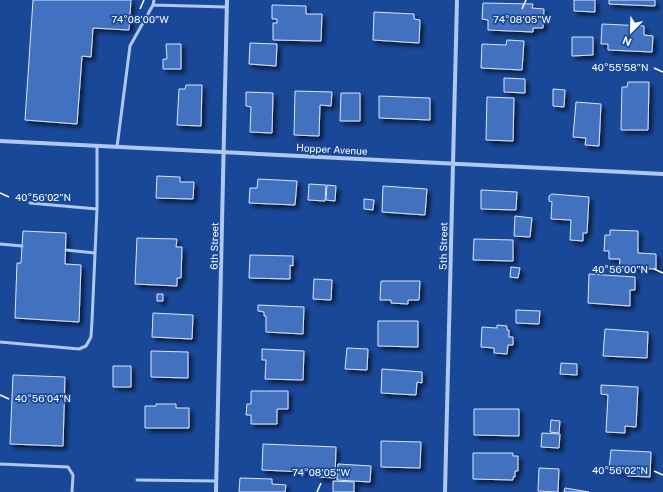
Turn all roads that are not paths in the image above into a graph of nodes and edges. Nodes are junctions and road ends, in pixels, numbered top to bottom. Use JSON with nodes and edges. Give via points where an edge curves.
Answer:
{"nodes":[{"id":1,"x":154,"y":0,"type":"edge"},
{"id":2,"x":227,"y":0,"type":"edge"},
{"id":3,"x":456,"y":0,"type":"edge"},
{"id":4,"x":153,"y":5,"type":"junction"},
{"id":5,"x":227,"y":7,"type":"junction"},
{"id":6,"x":0,"y":141,"type":"edge"},
{"id":7,"x":97,"y":146,"type":"junction"},
{"id":8,"x":118,"y":147,"type":"junction"},
{"id":9,"x":224,"y":152,"type":"junction"},
{"id":10,"x":453,"y":163,"type":"junction"},
{"id":11,"x":663,"y":174,"type":"edge"},
{"id":12,"x":30,"y":203,"type":"dead end"},
{"id":13,"x":97,"y":209,"type":"junction"},
{"id":14,"x":0,"y":244,"type":"edge"},
{"id":15,"x":22,"y":246,"type":"dead end"},
{"id":16,"x":66,"y":250,"type":"dead end"},
{"id":17,"x":95,"y":253,"type":"junction"},
{"id":18,"x":0,"y":342,"type":"edge"},
{"id":19,"x":0,"y":464,"type":"edge"},
{"id":20,"x":137,"y":480,"type":"dead end"},
{"id":21,"x":216,"y":481,"type":"junction"},
{"id":22,"x":72,"y":492,"type":"edge"},
{"id":23,"x":216,"y":492,"type":"edge"},
{"id":24,"x":445,"y":492,"type":"edge"}],
"edges":[{"from":1,"to":4,"type":"lane"},
{"from":2,"to":5,"type":"street","name":"6th Street"},
{"from":3,"to":10,"type":"street","name":"5th Street"},
{"from":4,"to":5,"type":"lane"},
{"from":4,"to":8,"type":"lane","via":[[130,46]]},
{"from":5,"to":9,"type":"street","name":"6th Street"},
{"from":6,"to":7,"type":"street","name":"Hopper Avenue"},
{"from":7,"to":8,"type":"street","name":"Hopper Avenue"},
{"from":7,"to":13,"type":"lane"},
{"from":8,"to":9,"type":"street","name":"Hopper Avenue"},
{"from":9,"to":10,"type":"street","name":"Hopper Avenue"},
{"from":9,"to":21,"type":"street","name":"6th Street"},
{"from":10,"to":11,"type":"street","name":"Hopper Avenue"},
{"from":10,"to":24,"type":"street","name":"5th Street"},
{"from":12,"to":13,"type":"lane"},
{"from":13,"to":17,"type":"lane"},
{"from":14,"to":15,"type":"lane"},
{"from":16,"to":17,"type":"lane"},
{"from":17,"to":18,"type":"lane","via":[[91,338],[86,346],[79,349]]},
{"from":19,"to":22,"type":"lane","via":[[68,467],[73,474]]},
{"from":20,"to":21,"type":"lane"},
{"from":21,"to":23,"type":"street","name":"6th Street"}]}
